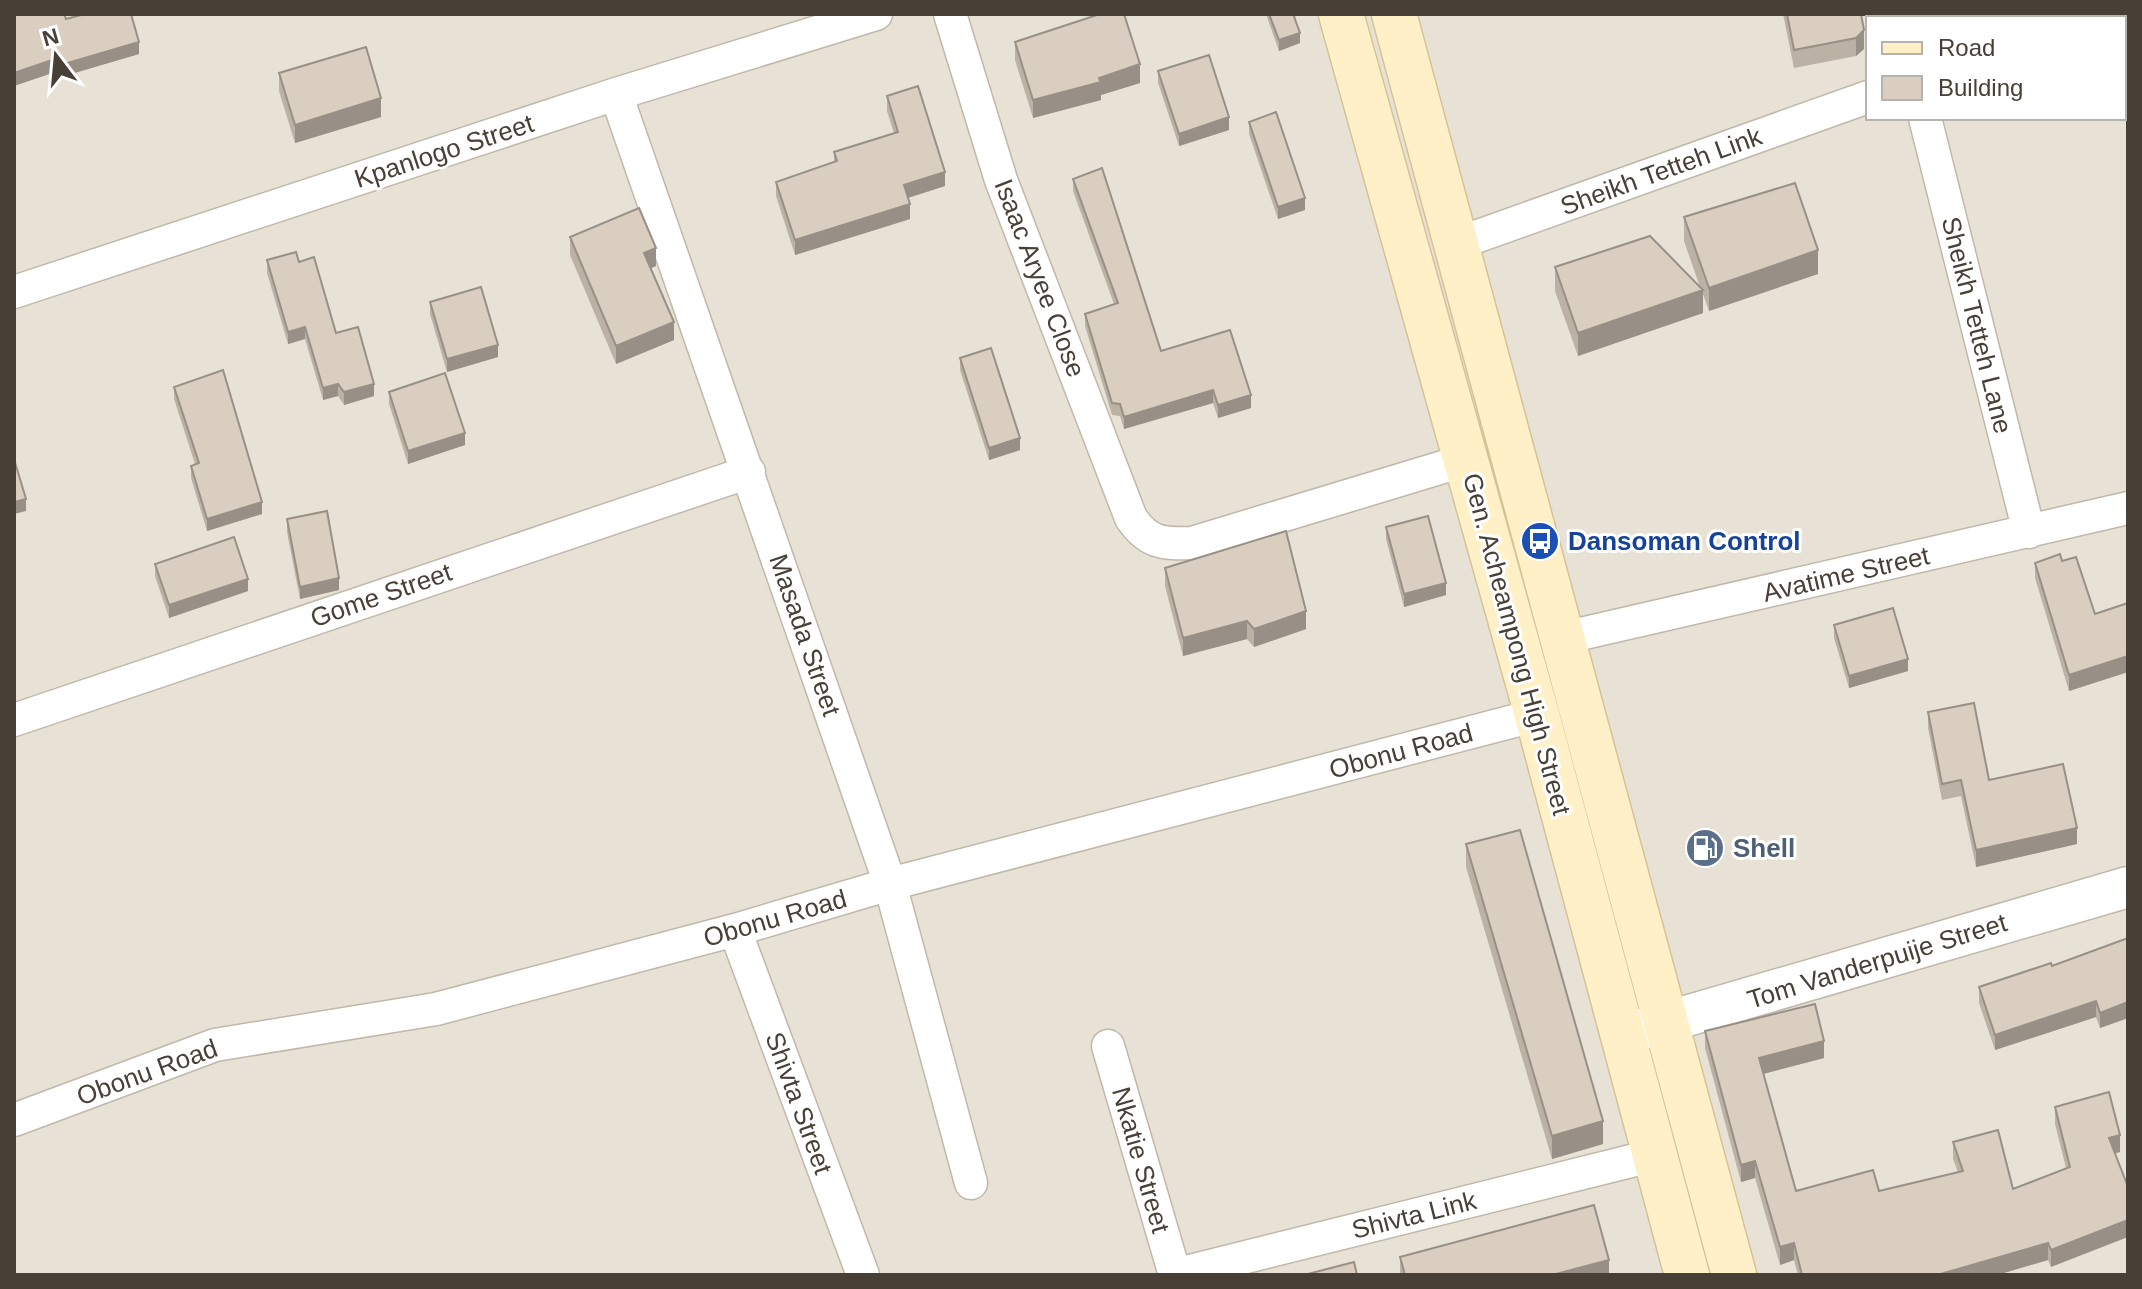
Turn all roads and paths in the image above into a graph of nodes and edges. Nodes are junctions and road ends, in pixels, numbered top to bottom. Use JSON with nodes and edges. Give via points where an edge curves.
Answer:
{"nodes":[{"id":1,"x":876,"y":14,"type":"edge"},
{"id":2,"x":950,"y":14,"type":"edge"},
{"id":3,"x":1341,"y":14,"type":"edge"},
{"id":4,"x":1394,"y":14,"type":"edge"},
{"id":5,"x":616,"y":94,"type":"junction"},
{"id":6,"x":1866,"y":98,"type":"edge"},
{"id":7,"x":1926,"y":120,"type":"edge"},
{"id":8,"x":1453,"y":245,"type":"junction"},
{"id":9,"x":14,"y":292,"type":"edge"},
{"id":10,"x":1466,"y":460,"type":"junction"},
{"id":11,"x":749,"y":472,"type":"junction"},
{"id":12,"x":2128,"y":508,"type":"edge"},
{"id":13,"x":2029,"y":532,"type":"junction"},
{"id":14,"x":1563,"y":638,"type":"junction"},
{"id":15,"x":1537,"y":715,"type":"junction"},
{"id":16,"x":14,"y":720,"type":"edge"},
{"id":17,"x":890,"y":884,"type":"junction"},
{"id":18,"x":2128,"y":887,"type":"edge"},
{"id":19,"x":735,"y":930,"type":"junction"},
{"id":20,"x":1668,"y":1024,"type":"junction"},
{"id":21,"x":1625,"y":1034,"type":"junction"},
{"id":22,"x":1108,"y":1046,"type":"dead end"},
{"id":23,"x":14,"y":1120,"type":"edge"},
{"id":24,"x":1655,"y":1155,"type":"junction"},
{"id":25,"x":971,"y":1183,"type":"dead end"},
{"id":26,"x":863,"y":1275,"type":"edge"},
{"id":27,"x":1174,"y":1275,"type":"edge"},
{"id":28,"x":1687,"y":1275,"type":"edge"},
{"id":29,"x":1734,"y":1275,"type":"edge"}],
"edges":[{"from":1,"to":5,"type":"street","name":"Kpanlogo Street"},
{"from":2,"to":10,"type":"street","name":"Isaac Aryee Close","via":[[1001,180],[1131,518],[1143,536],[1161,544],[1192,543]]},
{"from":3,"to":10,"type":"main road","name":"Gen. Acheampong High Street"},
{"from":4,"to":8,"type":"main road","name":"Gen. Acheampong High Street"},
{"from":5,"to":9,"type":"street","name":"Kpanlogo Street"},
{"from":5,"to":11,"type":"street","name":"Masada Street"},
{"from":6,"to":8,"type":"street","name":"Sheikh Tetteh Link"},
{"from":7,"to":13,"type":"street","name":"Sheikh Tetteh Lane"},
{"from":8,"to":14,"type":"main road","name":"Gen. Acheampong High Street"},
{"from":10,"to":15,"type":"main road","name":"Gen. Acheampong High Street"},
{"from":11,"to":16,"type":"street","name":"Gome Street"},
{"from":11,"to":17,"type":"street","name":"Masada Street"},
{"from":12,"to":13,"type":"street","name":"Avatime Street"},
{"from":13,"to":14,"type":"street","name":"Avatime Street"},
{"from":14,"to":20,"type":"main road","name":"Gen. Acheampong High Street"},
{"from":15,"to":17,"type":"street","name":"Obonu Road"},
{"from":15,"to":21,"type":"main road","name":"Gen. Acheampong High Street"},
{"from":17,"to":19,"type":"street","name":"Obonu Road"},
{"from":17,"to":25,"type":"street","name":"Masada Street"},
{"from":18,"to":20,"type":"street","name":"Tom Vanderpuije Street"},
{"from":19,"to":23,"type":"street","name":"Obonu Road","via":[[436,1009],[215,1045]]},
{"from":19,"to":26,"type":"street","name":"Shivta Street"},
{"from":20,"to":21,"type":"street","name":"Tom Vanderpuije Street"},
{"from":20,"to":29,"type":"main road","name":"Gen. Acheampong High Street"},
{"from":21,"to":24,"type":"main road","name":"Gen. Acheampong High Street"},
{"from":22,"to":27,"type":"street","name":"Nkatie Street"},
{"from":24,"to":27,"type":"street","name":"Shivta Link"},
{"from":24,"to":28,"type":"main road","name":"Gen. Acheampong High Street"}]}
